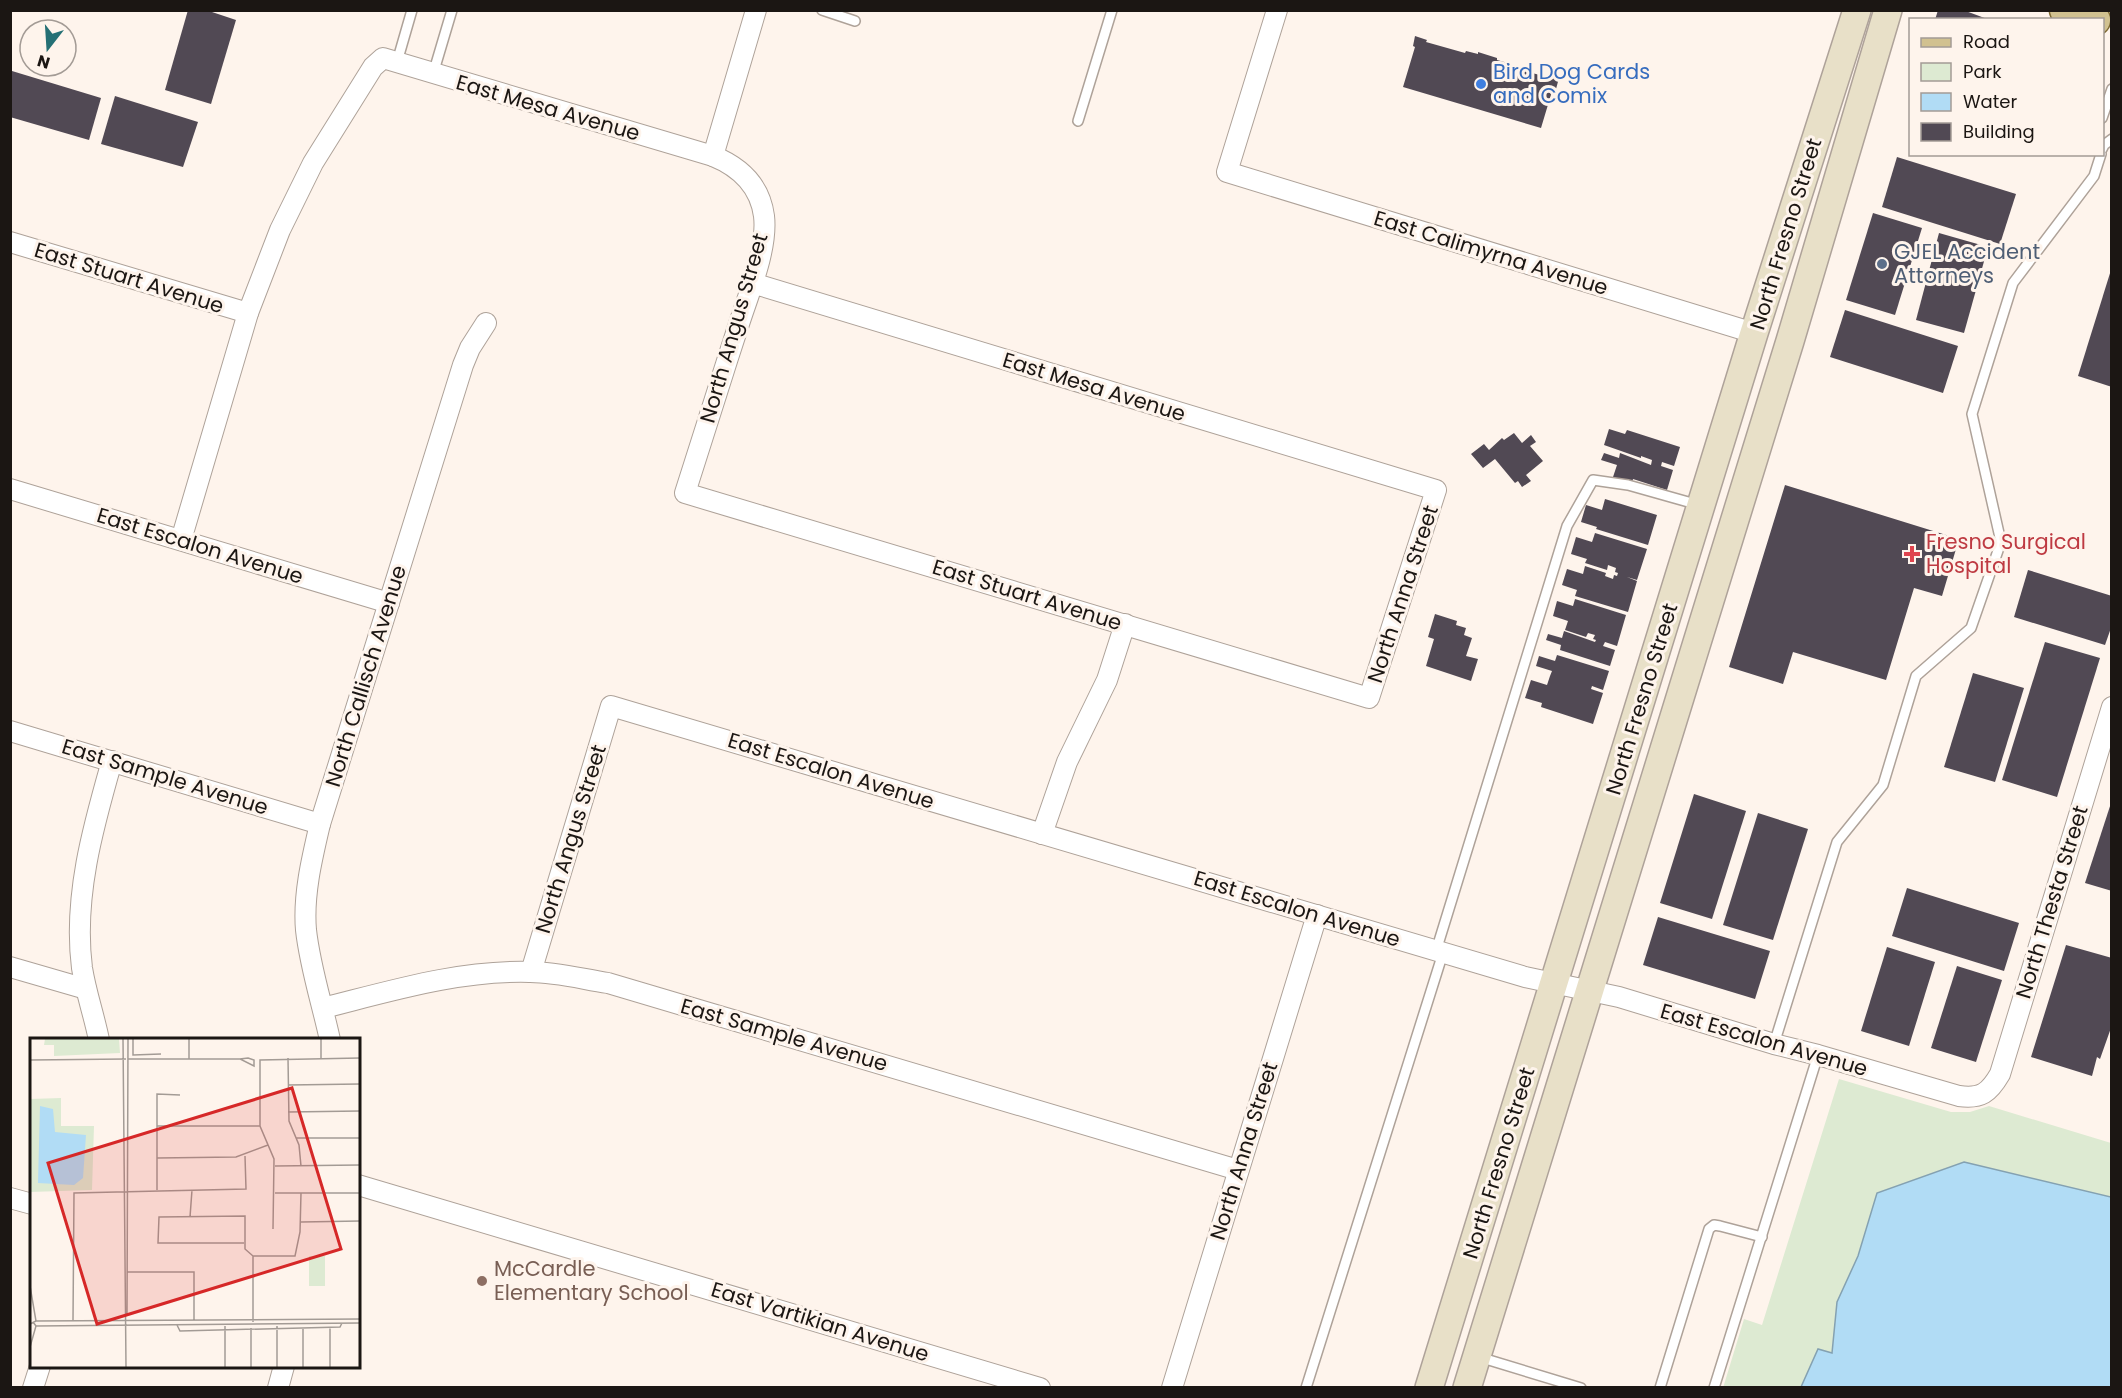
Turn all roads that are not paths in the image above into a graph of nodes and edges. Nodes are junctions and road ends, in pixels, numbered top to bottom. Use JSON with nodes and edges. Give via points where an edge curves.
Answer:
{"nodes":[{"id":1,"x":412,"y":10,"type":"edge"},
{"id":2,"x":452,"y":10,"type":"edge"},
{"id":3,"x":756,"y":10,"type":"edge"},
{"id":4,"x":822,"y":10,"type":"edge"},
{"id":5,"x":1112,"y":10,"type":"edge"},
{"id":6,"x":1277,"y":10,"type":"edge"},
{"id":7,"x":1857,"y":10,"type":"edge"},
{"id":8,"x":1888,"y":10,"type":"edge"},
{"id":9,"x":2065,"y":10,"type":"edge"},
{"id":10,"x":2089,"y":18,"type":"edge"},
{"id":11,"x":855,"y":21,"type":"dead end"},
{"id":12,"x":390,"y":60,"type":"junction"},
{"id":13,"x":433,"y":74,"type":"junction"},
{"id":14,"x":2112,"y":89,"type":"edge"},
{"id":15,"x":2104,"y":115,"type":"edge"},
{"id":16,"x":1078,"y":121,"type":"dead end"},
{"id":17,"x":713,"y":156,"type":"junction"},
{"id":18,"x":2101,"y":156,"type":"edge"},
{"id":19,"x":10,"y":242,"type":"edge"},
{"id":20,"x":752,"y":283,"type":"junction"},
{"id":21,"x":248,"y":313,"type":"junction"},
{"id":22,"x":486,"y":323,"type":"dead end"},
{"id":23,"x":1755,"y":333,"type":"junction"},
{"id":24,"x":10,"y":489,"type":"edge"},
{"id":25,"x":1436,"y":490,"type":"joint"},
{"id":26,"x":685,"y":493,"type":"joint"},
{"id":27,"x":1701,"y":506,"type":"junction"},
{"id":28,"x":1730,"y":533,"type":"junction"},
{"id":29,"x":181,"y":540,"type":"junction"},
{"id":30,"x":389,"y":603,"type":"junction"},
{"id":31,"x":1125,"y":624,"type":"junction"},
{"id":32,"x":1369,"y":698,"type":"joint"},
{"id":33,"x":611,"y":706,"type":"joint"},
{"id":34,"x":2112,"y":707,"type":"edge"},
{"id":35,"x":10,"y":730,"type":"edge"},
{"id":36,"x":112,"y":760,"type":"junction"},
{"id":37,"x":320,"y":824,"type":"junction"},
{"id":38,"x":1042,"y":834,"type":"junction"},
{"id":39,"x":1317,"y":915,"type":"junction"},
{"id":40,"x":1439,"y":952,"type":"junction"},
{"id":41,"x":10,"y":967,"type":"edge"},
{"id":42,"x":531,"y":972,"type":"junction"},
{"id":43,"x":1555,"y":983,"type":"junction"},
{"id":44,"x":86,"y":989,"type":"junction"},
{"id":45,"x":1589,"y":990,"type":"junction"},
{"id":46,"x":323,"y":1008,"type":"junction"},
{"id":47,"x":98,"y":1038,"type":"edge"},
{"id":48,"x":330,"y":1038,"type":"edge"},
{"id":49,"x":1774,"y":1044,"type":"junction"},
{"id":50,"x":1818,"y":1055,"type":"junction"},
{"id":51,"x":1984,"y":1094,"type":"joint"},
{"id":52,"x":1239,"y":1170,"type":"junction"},
{"id":53,"x":360,"y":1186,"type":"edge"},
{"id":54,"x":10,"y":1198,"type":"edge"},
{"id":55,"x":30,"y":1203,"type":"edge"},
{"id":56,"x":1762,"y":1236,"type":"junction"},
{"id":57,"x":1476,"y":1356,"type":"junction"},
{"id":58,"x":39,"y":1368,"type":"edge"},
{"id":59,"x":283,"y":1368,"type":"edge"},
{"id":60,"x":33,"y":1388,"type":"edge"},
{"id":61,"x":278,"y":1388,"type":"edge"},
{"id":62,"x":1040,"y":1388,"type":"edge"},
{"id":63,"x":1172,"y":1388,"type":"edge"},
{"id":64,"x":1306,"y":1388,"type":"edge"},
{"id":65,"x":1429,"y":1388,"type":"edge"},
{"id":66,"x":1467,"y":1388,"type":"edge"},
{"id":67,"x":1581,"y":1388,"type":"edge"},
{"id":68,"x":1660,"y":1388,"type":"edge"},
{"id":69,"x":1714,"y":1388,"type":"edge"}],
"edges":[{"from":1,"to":12,"type":"lane"},
{"from":2,"to":13,"type":"lane"},
{"from":3,"to":17,"type":"street"},
{"from":4,"to":11,"type":"lane"},
{"from":5,"to":16,"type":"lane"},
{"from":6,"to":23,"type":"street","name":"East Calimyrna Avenue","via":[[1227,172]]},
{"from":7,"to":23,"type":"main road","name":"North Fresno Street"},
{"from":8,"to":28,"type":"main road","name":"North Fresno Street"},
{"from":9,"to":10,"type":"main road"},
{"from":12,"to":13,"type":"street","name":"East Mesa Avenue"},
{"from":12,"to":21,"type":"street","via":[[373,67],[313,164],[280,230]]},
{"from":13,"to":17,"type":"street","name":"East Mesa Avenue"},
{"from":14,"to":15,"type":"lane"},
{"from":17,"to":20,"type":"street","name":"North Angus Street","via":[[738,168],[750,181],[764,213],[765,230]]},
{"from":18,"to":49,"type":"lane","via":[[2094,176],[2013,283],[1972,414],[2001,542],[1971,628],[1916,676],[1883,785],[1837,842]]},
{"from":19,"to":21,"type":"street","name":"East Stuart Avenue"},
{"from":20,"to":25,"type":"street","name":"East Mesa Avenue"},
{"from":20,"to":26,"type":"street","name":"North Angus Street"},
{"from":21,"to":29,"type":"street"},
{"from":22,"to":30,"type":"street","name":"North Callisch Avenue","via":[[463,365]]},
{"from":23,"to":27,"type":"main road","name":"North Fresno Street"},
{"from":23,"to":28,"type":"main road","via":[[1765,349],[1720,518]]},
{"from":24,"to":29,"type":"street","name":"East Escalon Avenue"},
{"from":25,"to":32,"type":"street","name":"North Anna Street"},
{"from":26,"to":31,"type":"street","name":"East Stuart Avenue"},
{"from":27,"to":40,"type":"lane","via":[[1628,485],[1593,480],[1567,526]]},
{"from":27,"to":43,"type":"main road","name":"North Fresno Street"},
{"from":28,"to":45,"type":"main road","name":"North Fresno Street"},
{"from":29,"to":30,"type":"street","name":"East Escalon Avenue"},
{"from":30,"to":37,"type":"street","name":"North Callisch Avenue"},
{"from":31,"to":32,"type":"street","name":"East Stuart Avenue"},
{"from":31,"to":38,"type":"street","via":[[1103,688],[1063,772]]},
{"from":33,"to":38,"type":"street","name":"East Escalon Avenue"},
{"from":33,"to":42,"type":"street","name":"North Angus Street"},
{"from":34,"to":51,"type":"street","name":"North Thesta Street","via":[[2000,1074]]},
{"from":35,"to":36,"type":"street","name":"East Sample Avenue"},
{"from":36,"to":37,"type":"street","name":"East Sample Avenue"},
{"from":36,"to":44,"type":"street","via":[[83,878],[81,933]]},
{"from":37,"to":46,"type":"street","name":"North Callisch Avenue","via":[[308,875],[306,928]]},
{"from":38,"to":39,"type":"street","name":"East Escalon Avenue"},
{"from":39,"to":40,"type":"street","name":"East Escalon Avenue"},
{"from":39,"to":52,"type":"street","name":"North Anna Street"},
{"from":40,"to":43,"type":"street","name":"East Escalon Avenue"},
{"from":40,"to":64,"type":"lane"},
{"from":41,"to":44,"type":"street"},
{"from":42,"to":46,"type":"street","name":"East Sample Avenue","via":[[424,982]]},
{"from":42,"to":52,"type":"street","name":"East Sample Avenue","via":[[608,983]]},
{"from":43,"to":45,"type":"street","name":"East Escalon Avenue"},
{"from":43,"to":65,"type":"main road","name":"North Fresno Street"},
{"from":44,"to":47,"type":"street"},
{"from":45,"to":49,"type":"street","name":"East Escalon Avenue"},
{"from":45,"to":57,"type":"main road","name":"North Fresno Street"},
{"from":46,"to":48,"type":"street","name":"North Callisch Avenue"},
{"from":49,"to":50,"type":"street","name":"East Escalon Avenue"},
{"from":50,"to":51,"type":"street","name":"East Escalon Avenue","via":[[1959,1096],[1972,1098]]},
{"from":50,"to":56,"type":"lane"},
{"from":52,"to":63,"type":"street","name":"North Anna Street"},
{"from":53,"to":62,"type":"street","name":"East Vartikian Avenue"},
{"from":54,"to":55,"type":"street"},
{"from":56,"to":68,"type":"lane","via":[[1714,1225],[1709,1229]]},
{"from":56,"to":69,"type":"lane"},
{"from":57,"to":66,"type":"main road","name":"North Fresno Street"},
{"from":57,"to":67,"type":"lane"},
{"from":58,"to":60,"type":"street"},
{"from":59,"to":61,"type":"street"}]}
